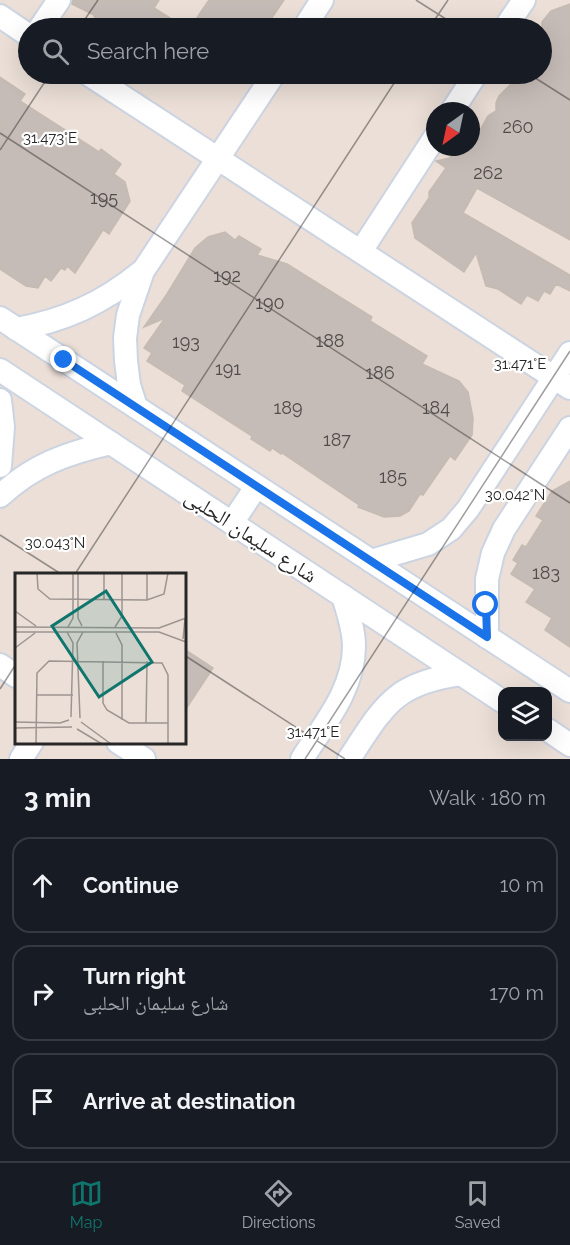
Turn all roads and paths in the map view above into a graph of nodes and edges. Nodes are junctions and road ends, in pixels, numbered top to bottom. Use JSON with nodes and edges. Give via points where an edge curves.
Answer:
{"nodes":[{"id":1,"x":59,"y":0,"type":"edge"},
{"id":2,"x":322,"y":0,"type":"edge"},
{"id":3,"x":524,"y":0,"type":"edge"},
{"id":4,"x":0,"y":16,"type":"edge"},
{"id":5,"x":47,"y":18,"type":"edge"},
{"id":6,"x":310,"y":18,"type":"edge"},
{"id":7,"x":512,"y":18,"type":"edge"},
{"id":8,"x":18,"y":28,"type":"edge"},
{"id":9,"x":103,"y":84,"type":"edge"},
{"id":10,"x":268,"y":84,"type":"edge"},
{"id":11,"x":470,"y":84,"type":"edge"},
{"id":12,"x":458,"y":102,"type":"edge"},
{"id":13,"x":426,"y":151,"type":"edge"},
{"id":14,"x":219,"y":159,"type":"junction"},
{"id":15,"x":361,"y":251,"type":"junction"},
{"id":16,"x":143,"y":272,"type":"junction"},
{"id":17,"x":8,"y":323,"type":"edge"},
{"id":18,"x":570,"y":353,"type":"edge"},
{"id":19,"x":0,"y":370,"type":"edge"},
{"id":20,"x":562,"y":383,"type":"edge"},
{"id":21,"x":0,"y":400,"type":"edge"},
{"id":22,"x":136,"y":407,"type":"junction"},
{"id":23,"x":570,"y":428,"type":"edge"},
{"id":24,"x":111,"y":443,"type":"junction"},
{"id":25,"x":0,"y":466,"type":"edge"},
{"id":26,"x":256,"y":487,"type":"junction"},
{"id":27,"x":0,"y":496,"type":"edge"},
{"id":28,"x":232,"y":523,"type":"junction"},
{"id":29,"x":371,"y":561,"type":"junction"},
{"id":30,"x":343,"y":596,"type":"junction"},
{"id":31,"x":487,"y":637,"type":"junction"},
{"id":32,"x":0,"y":665,"type":"edge"},
{"id":33,"x":461,"y":674,"type":"junction"},
{"id":34,"x":15,"y":675,"type":"edge"},
{"id":35,"x":570,"y":691,"type":"edge"},
{"id":36,"x":498,"y":698,"type":"edge"},
{"id":37,"x":552,"y":733,"type":"edge"},
{"id":38,"x":31,"y":744,"type":"edge"},
{"id":39,"x":121,"y":744,"type":"edge"},
{"id":40,"x":570,"y":745,"type":"edge"},
{"id":41,"x":21,"y":759,"type":"edge"},
{"id":42,"x":144,"y":759,"type":"edge"},
{"id":43,"x":302,"y":759,"type":"edge"},
{"id":44,"x":349,"y":759,"type":"edge"}],
"edges":[{"from":1,"to":5,"type":"street"},
{"from":2,"to":6,"type":"street"},
{"from":3,"to":7,"type":"street"},
{"from":4,"to":8,"type":"street"},
{"from":9,"to":14,"type":"street"},
{"from":10,"to":14,"type":"street"},
{"from":11,"to":12,"type":"street"},
{"from":13,"to":15,"type":"street"},
{"from":14,"to":15,"type":"street"},
{"from":14,"to":16,"type":"street"},
{"from":15,"to":20,"type":"street"},
{"from":16,"to":17,"type":"street","via":[[83,310],[39,325]]},
{"from":16,"to":22,"type":"street","via":[[128,315],[125,338],[129,385]]},
{"from":17,"to":22,"type":"street"},
{"from":18,"to":20,"type":"street"},
{"from":19,"to":24,"type":"street","name":"شارع سليمان الحلبى"},
{"from":20,"to":29,"type":"street","via":[[451,529],[428,544]]},
{"from":21,"to":25,"type":"street"},
{"from":22,"to":26,"type":"street"},
{"from":23,"to":31,"type":"street","via":[[504,529],[493,553],[487,579]]},
{"from":24,"to":27,"type":"street","via":[[51,460]]},
{"from":24,"to":28,"type":"street","name":"شارع سليمان الحلبى"},
{"from":26,"to":28,"type":"street"},
{"from":26,"to":29,"type":"street"},
{"from":28,"to":30,"type":"street","name":"شارع سليمان الحلبى"},
{"from":29,"to":31,"type":"street"},
{"from":30,"to":33,"type":"street","name":"شارع سليمان الحلبى"},
{"from":30,"to":43,"type":"street","via":[[354,645],[352,671],[342,697]]},
{"from":31,"to":35,"type":"street"},
{"from":32,"to":34,"type":"street"},
{"from":33,"to":36,"type":"street","name":"شارع سليمان الحلبى"},
{"from":33,"to":44,"type":"street","via":[[412,686],[392,700],[375,718]]},
{"from":37,"to":40,"type":"street"},
{"from":38,"to":41,"type":"street"},
{"from":39,"to":42,"type":"street"}]}
